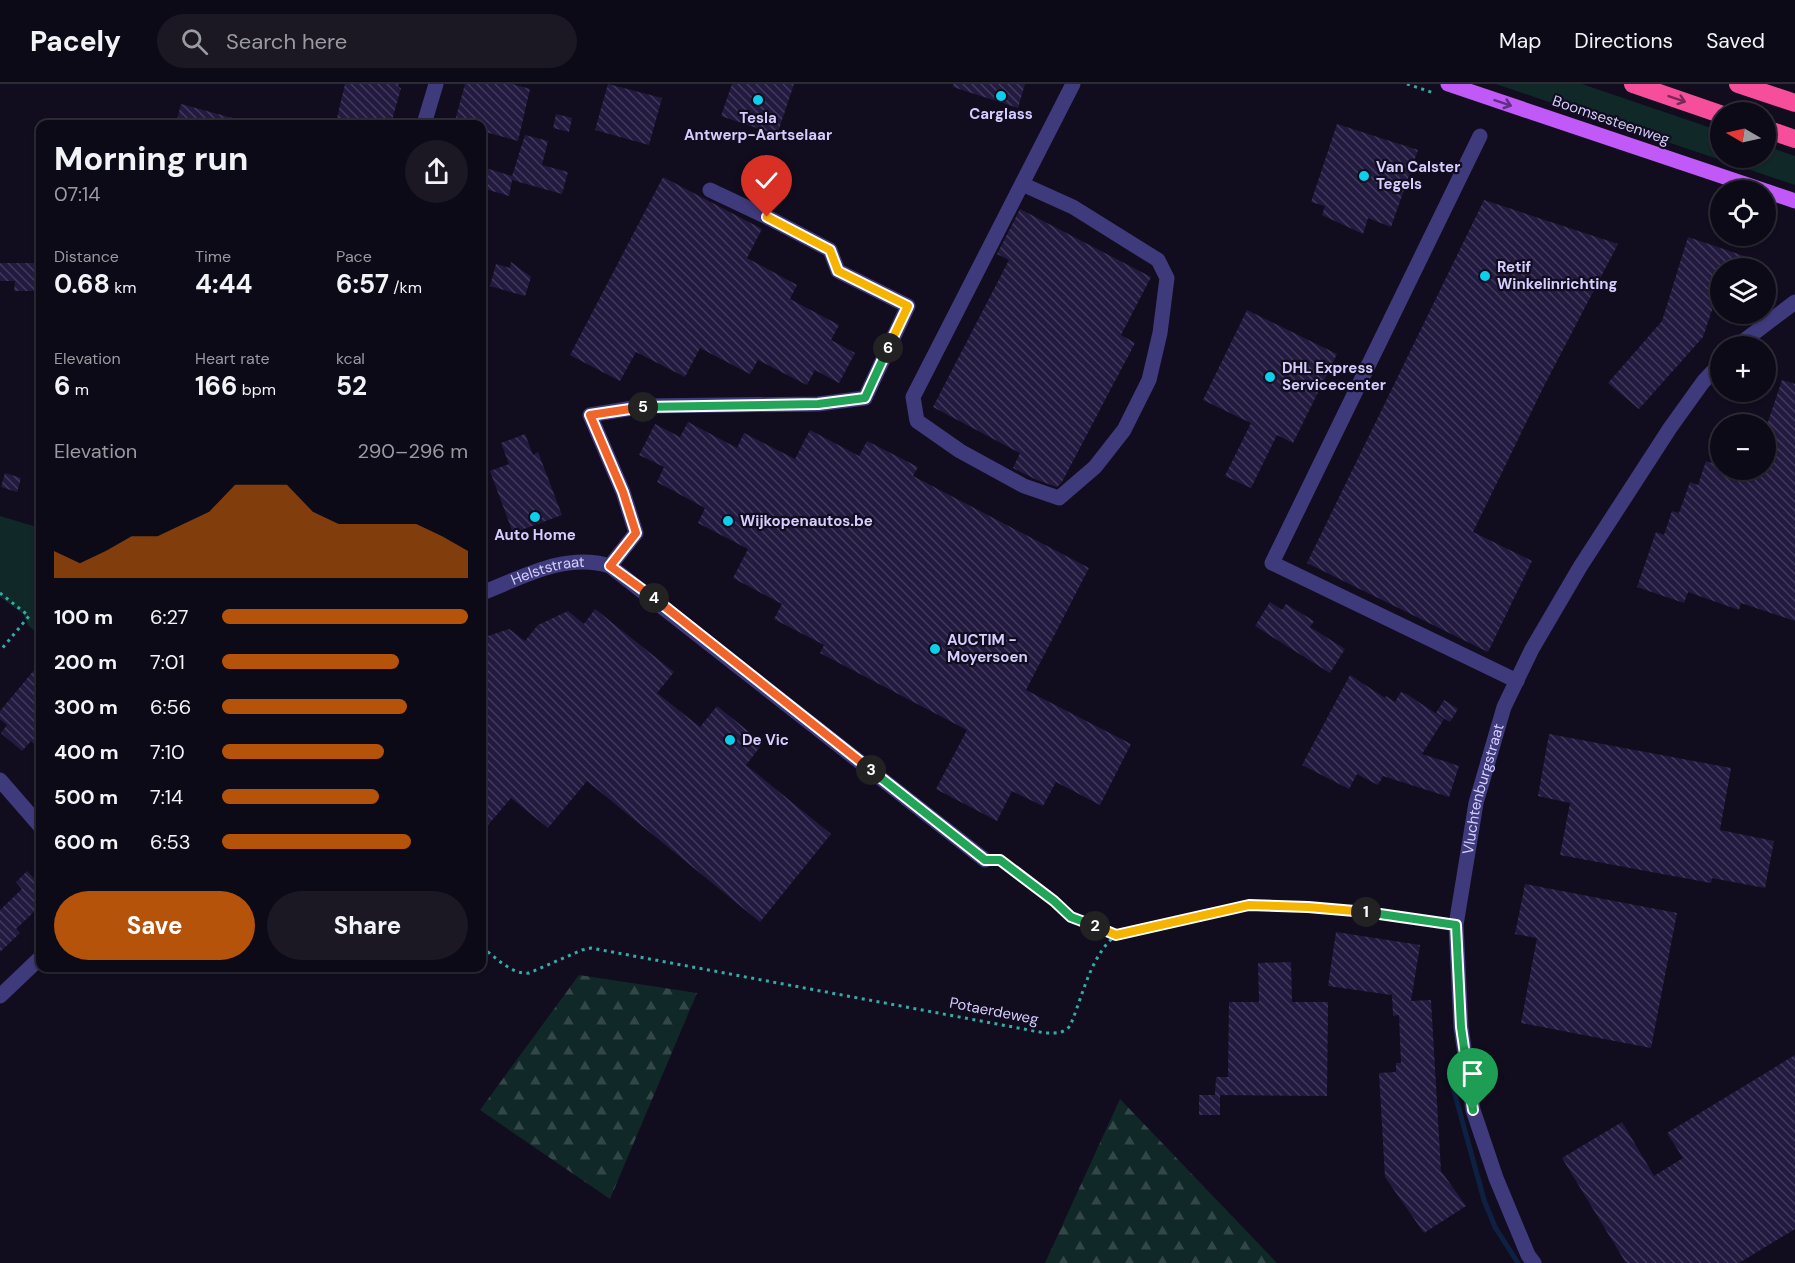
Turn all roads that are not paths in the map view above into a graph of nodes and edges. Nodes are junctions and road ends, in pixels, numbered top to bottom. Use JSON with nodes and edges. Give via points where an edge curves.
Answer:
{"nodes":[{"id":1,"x":436,"y":84,"type":"edge"},
{"id":2,"x":1073,"y":84,"type":"edge"},
{"id":3,"x":1448,"y":84,"type":"edge"},
{"id":4,"x":1633,"y":84,"type":"edge"},
{"id":5,"x":1738,"y":84,"type":"edge"},
{"id":6,"x":1768,"y":90,"type":"edge"},
{"id":7,"x":1795,"y":103,"type":"edge"},
{"id":8,"x":1710,"y":111,"type":"edge"},
{"id":9,"x":425,"y":120,"type":"edge"},
{"id":10,"x":1776,"y":132,"type":"edge"},
{"id":11,"x":1480,"y":136,"type":"dead end"},
{"id":12,"x":1795,"y":139,"type":"edge"},
{"id":13,"x":1732,"y":180,"type":"edge"},
{"id":14,"x":1022,"y":184,"type":"junction"},
{"id":15,"x":710,"y":190,"type":"dead end"},
{"id":16,"x":1776,"y":195,"type":"edge"},
{"id":17,"x":1795,"y":201,"type":"edge"},
{"id":18,"x":1795,"y":302,"type":"edge"},
{"id":19,"x":1750,"y":336,"type":"edge"},
{"id":20,"x":1710,"y":375,"type":"edge"},
{"id":21,"x":610,"y":566,"type":"junction"},
{"id":22,"x":486,"y":591,"type":"edge"},
{"id":23,"x":1516,"y":681,"type":"junction"},
{"id":24,"x":0,"y":780,"type":"edge"},
{"id":25,"x":36,"y":821,"type":"edge"},
{"id":26,"x":985,"y":860,"type":"road end"},
{"id":27,"x":36,"y":962,"type":"edge"},
{"id":28,"x":0,"y":996,"type":"edge"},
{"id":29,"x":1534,"y":1263,"type":"edge"}],
"edges":[{"from":1,"to":9,"type":"street"},
{"from":2,"to":14,"type":"street"},
{"from":3,"to":13,"type":"main road","name":"Boomsesteenweg","one_way":true},
{"from":4,"to":8,"type":"highway","one_way":true},
{"from":5,"to":6,"type":"highway"},
{"from":6,"to":7,"type":"highway"},
{"from":10,"to":12,"type":"highway"},
{"from":11,"to":23,"type":"street","via":[[1272,562]]},
{"from":14,"to":14,"type":"street","via":[[913,397],[917,421],[960,451],[1024,486],[1059,498],[1095,467],[1124,430],[1149,380],[1167,278],[1158,260],[1073,207]]},
{"from":15,"to":21,"type":"street","via":[[830,250],[838,271],[908,306],[865,398],[818,404],[645,406],[590,415],[636,533]]},
{"from":16,"to":17,"type":"main road","name":"Boomsesteenweg"},
{"from":18,"to":19,"type":"street"},
{"from":20,"to":23,"type":"street","name":"Vluchtenburgstraat","via":[[1580,567]]},
{"from":21,"to":22,"type":"street","name":"Helststraat","via":[[562,562]]},
{"from":21,"to":26,"type":"street"},
{"from":23,"to":29,"type":"street","name":"Vluchtenburgstraat","via":[[1504,707],[1476,803],[1456,925],[1461,1027],[1473,1110],[1527,1256]]},
{"from":24,"to":25,"type":"street"},
{"from":27,"to":28,"type":"street"}]}
